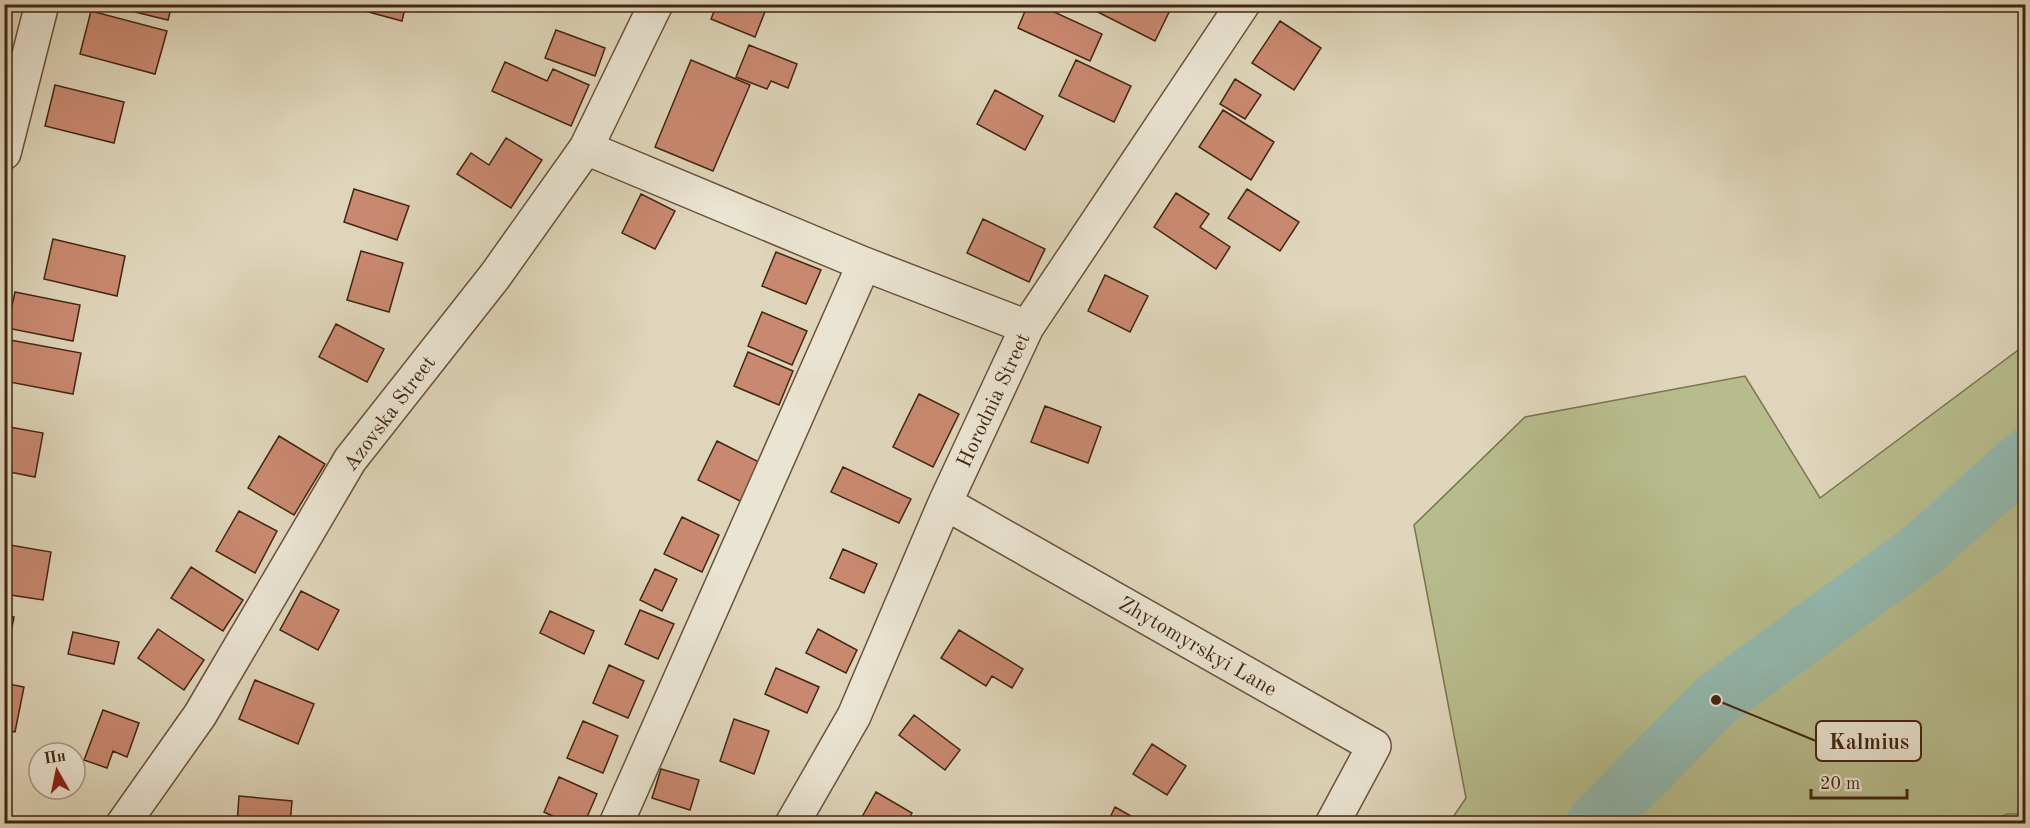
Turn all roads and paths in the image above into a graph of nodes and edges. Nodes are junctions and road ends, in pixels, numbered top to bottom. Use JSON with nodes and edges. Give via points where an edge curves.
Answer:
{"nodes":[{"id":1,"x":42,"y":4,"type":"edge"},
{"id":2,"x":656,"y":4,"type":"edge"},
{"id":3,"x":1243,"y":4,"type":"edge"},
{"id":4,"x":586,"y":148,"type":"junction"},
{"id":5,"x":4,"y":153,"type":"edge"},
{"id":6,"x":864,"y":264,"type":"junction"},
{"id":7,"x":1027,"y":327,"type":"junction"},
{"id":8,"x":945,"y":503,"type":"junction"},
{"id":9,"x":123,"y":824,"type":"edge"},
{"id":10,"x":616,"y":824,"type":"edge"},
{"id":11,"x":792,"y":824,"type":"edge"},
{"id":12,"x":1332,"y":824,"type":"edge"}],
"edges":[{"from":1,"to":5,"type":"street"},
{"from":2,"to":4,"type":"street","name":"Azovska Street"},
{"from":3,"to":7,"type":"street","name":"Horodnia Street"},
{"from":4,"to":6,"type":"street"},
{"from":4,"to":9,"type":"street","name":"Azovska Street","via":[[495,276],[351,460],[200,715]]},
{"from":6,"to":7,"type":"street"},
{"from":6,"to":10,"type":"street"},
{"from":7,"to":8,"type":"street","name":"Horodnia Street"},
{"from":8,"to":11,"type":"street","name":"Horodnia Street","via":[[854,716]]},
{"from":8,"to":12,"type":"street","name":"Zhytomyrskyi Lane","via":[[1374,746]]}]}
